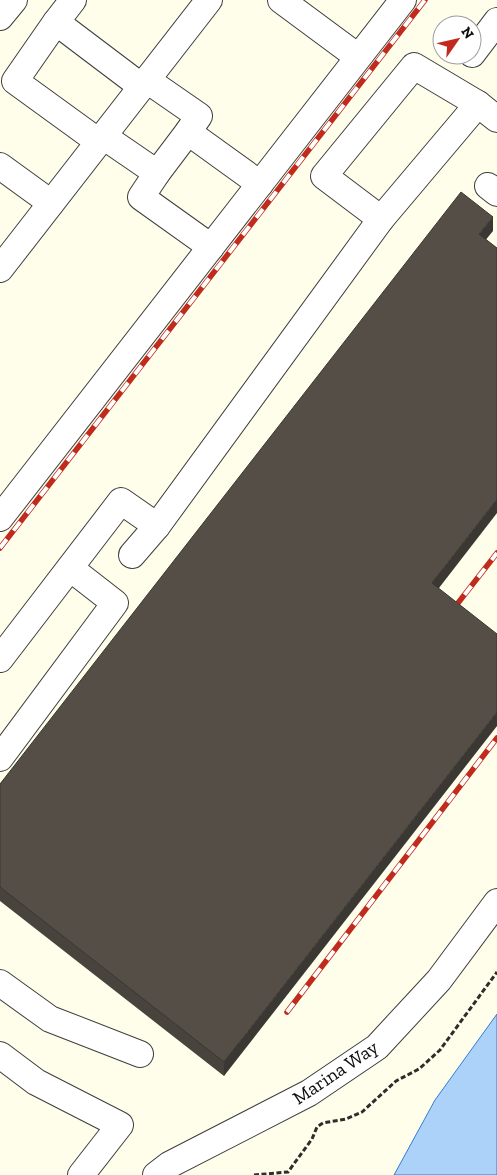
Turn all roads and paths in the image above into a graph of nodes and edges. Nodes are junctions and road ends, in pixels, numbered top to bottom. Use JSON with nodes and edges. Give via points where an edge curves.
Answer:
{"nodes":[{"id":1,"x":14,"y":0,"type":"edge"},
{"id":2,"x":73,"y":0,"type":"edge"},
{"id":3,"x":209,"y":0,"type":"edge"},
{"id":4,"x":281,"y":0,"type":"edge"},
{"id":5,"x":402,"y":0,"type":"edge"},
{"id":6,"x":0,"y":18,"type":"edge"},
{"id":7,"x":497,"y":21,"type":"edge"},
{"id":8,"x":56,"y":22,"type":"junction"},
{"id":9,"x":482,"y":41,"type":"edge"},
{"id":10,"x":358,"y":58,"type":"junction"},
{"id":11,"x":464,"y":65,"type":"edge"},
{"id":12,"x":144,"y":84,"type":"junction"},
{"id":13,"x":448,"y":86,"type":"junction"},
{"id":14,"x":487,"y":111,"type":"edge"},
{"id":15,"x":188,"y":132,"type":"junction"},
{"id":16,"x":101,"y":139,"type":"junction"},
{"id":17,"x":0,"y":166,"type":"edge"},
{"id":18,"x":157,"y":173,"type":"junction"},
{"id":19,"x":260,"y":184,"type":"junction"},
{"id":20,"x":51,"y":203,"type":"junction"},
{"id":21,"x":381,"y":220,"type":"junction"},
{"id":22,"x":211,"y":247,"type":"junction"},
{"id":23,"x":1,"y":264,"type":"edge"},
{"id":24,"x":0,"y":518,"type":"edge"},
{"id":25,"x":157,"y":526,"type":"junction"},
{"id":26,"x":132,"y":556,"type":"dead end"},
{"id":27,"x":70,"y":568,"type":"junction"},
{"id":28,"x":0,"y":659,"type":"edge"},
{"id":29,"x":0,"y":758,"type":"edge"},
{"id":30,"x":497,"y":902,"type":"edge"},
{"id":31,"x":497,"y":972,"type":"edge"},
{"id":32,"x":0,"y":983,"type":"edge"},
{"id":33,"x":140,"y":1054,"type":"dead end"},
{"id":34,"x":0,"y":1055,"type":"edge"},
{"id":35,"x":80,"y":1175,"type":"edge"},
{"id":36,"x":156,"y":1175,"type":"edge"},
{"id":37,"x":254,"y":1175,"type":"edge"}],
"edges":[{"from":1,"to":6,"type":"street"},
{"from":2,"to":8,"type":"street"},
{"from":3,"to":12,"type":"street"},
{"from":4,"to":10,"type":"street"},
{"from":5,"to":10,"type":"street"},
{"from":7,"to":9,"type":"street"},
{"from":8,"to":12,"type":"street"},
{"from":8,"to":16,"type":"street","via":[[15,81]]},
{"from":10,"to":19,"type":"street"},
{"from":11,"to":13,"type":"street"},
{"from":12,"to":15,"type":"street","via":[[199,116]]},
{"from":12,"to":16,"type":"street"},
{"from":13,"to":14,"type":"street"},
{"from":13,"to":21,"type":"street","via":[[414,66],[324,176]]},
{"from":14,"to":21,"type":"street"},
{"from":15,"to":18,"type":"street"},
{"from":15,"to":19,"type":"street"},
{"from":16,"to":18,"type":"street"},
{"from":16,"to":20,"type":"street"},
{"from":17,"to":20,"type":"street"},
{"from":18,"to":22,"type":"street","via":[[141,197]]},
{"from":19,"to":22,"type":"street"},
{"from":20,"to":23,"type":"street"},
{"from":21,"to":25,"type":"street"},
{"from":22,"to":24,"type":"street"},
{"from":25,"to":26,"type":"street"},
{"from":25,"to":27,"type":"street","via":[[121,501]]},
{"from":27,"to":28,"type":"street"},
{"from":27,"to":29,"type":"street","via":[[115,603]]},
{"from":30,"to":36,"type":"street","name":"Marina Way","via":[[439,980],[376,1047],[309,1093],[169,1165]]},
{"from":31,"to":37,"type":"path","via":[[440,1050],[419,1069],[396,1081],[362,1112],[317,1127],[288,1172]]},
{"from":32,"to":33,"type":"street","via":[[50,1019]]},
{"from":34,"to":35,"type":"street","via":[[36,1082],[120,1125]]}]}
